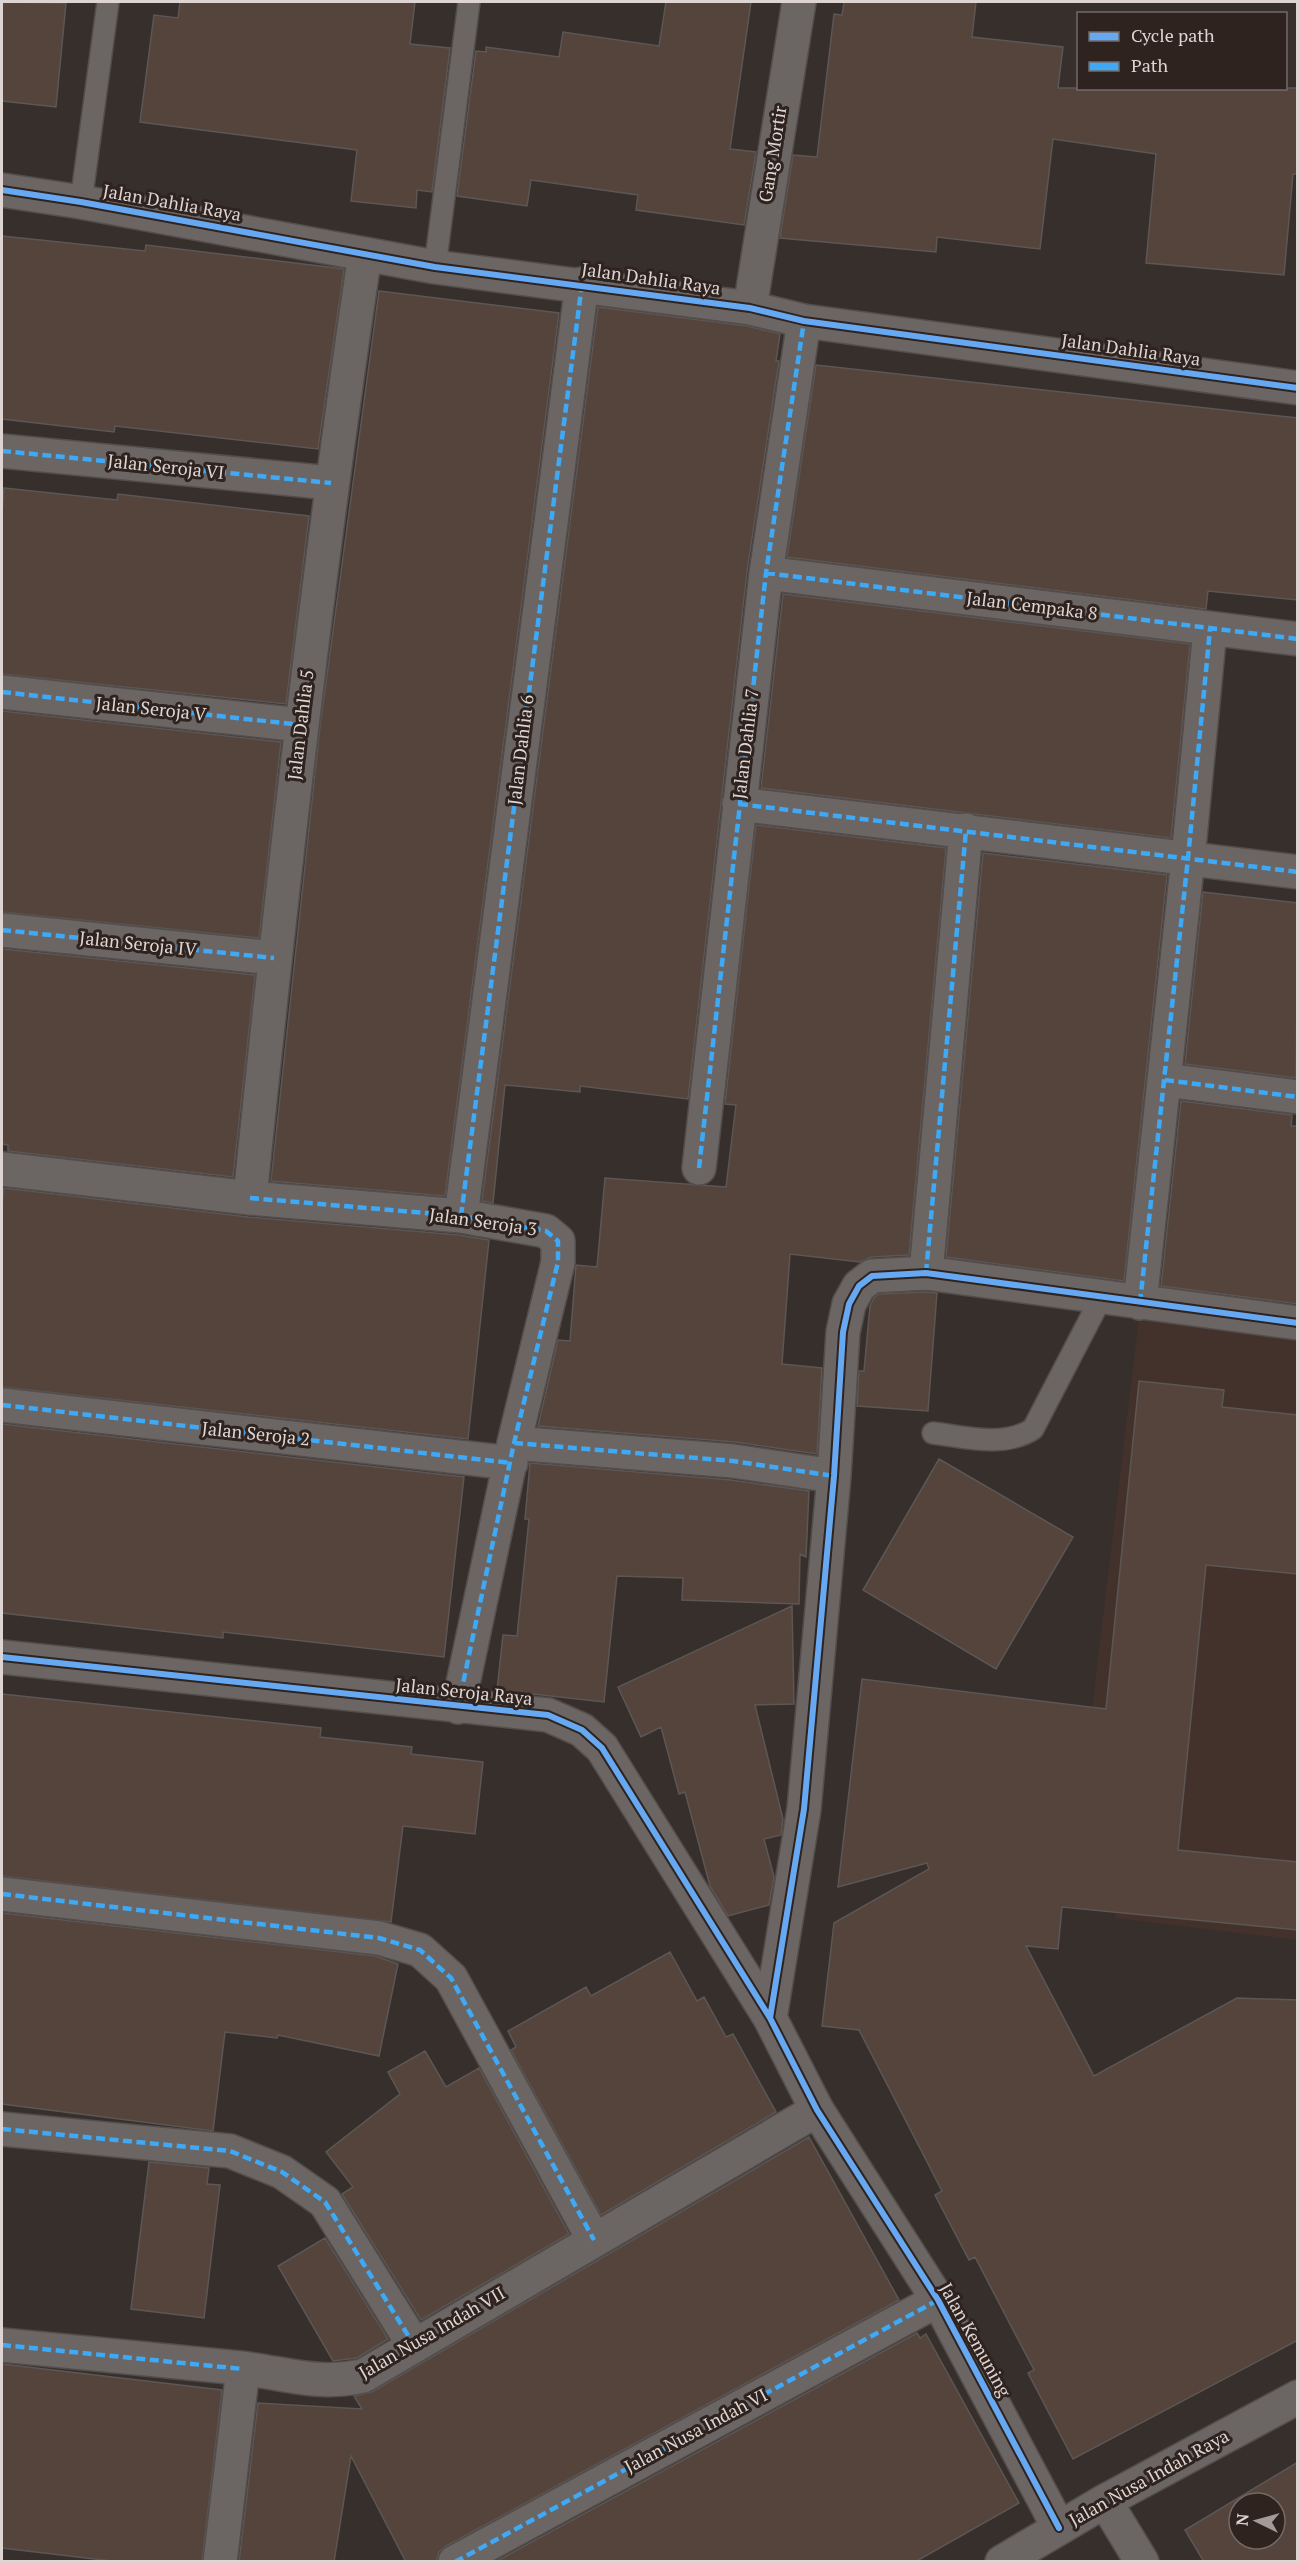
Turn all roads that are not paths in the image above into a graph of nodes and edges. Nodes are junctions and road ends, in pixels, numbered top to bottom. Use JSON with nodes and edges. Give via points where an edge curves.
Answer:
{"nodes":[{"id":1,"x":108,"y":2,"type":"edge"},
{"id":2,"x":469,"y":2,"type":"edge"},
{"id":3,"x":799,"y":2,"type":"edge"},
{"id":4,"x":2,"y":190,"type":"edge"},
{"id":5,"x":81,"y":202,"type":"junction"},
{"id":6,"x":365,"y":254,"type":"junction"},
{"id":7,"x":435,"y":267,"type":"junction"},
{"id":8,"x":582,"y":284,"type":"junction"},
{"id":9,"x":750,"y":308,"type":"junction"},
{"id":10,"x":804,"y":321,"type":"junction"},
{"id":11,"x":1298,"y":388,"type":"edge"},
{"id":12,"x":2,"y":451,"type":"edge"},
{"id":13,"x":331,"y":483,"type":"junction"},
{"id":14,"x":766,"y":573,"type":"junction"},
{"id":15,"x":1210,"y":629,"type":"junction"},
{"id":16,"x":1298,"y":639,"type":"edge"},
{"id":17,"x":2,"y":692,"type":"edge"},
{"id":18,"x":301,"y":725,"type":"junction"},
{"id":19,"x":739,"y":804,"type":"junction"},
{"id":20,"x":966,"y":830,"type":"junction"},
{"id":21,"x":1188,"y":858,"type":"junction"},
{"id":22,"x":1298,"y":872,"type":"edge"},
{"id":23,"x":2,"y":930,"type":"edge"},
{"id":24,"x":274,"y":958,"type":"junction"},
{"id":25,"x":1165,"y":1080,"type":"junction"},
{"id":26,"x":1298,"y":1097,"type":"edge"},
{"id":27,"x":699,"y":1168,"type":"dead end"},
{"id":28,"x":2,"y":1169,"type":"edge"},
{"id":29,"x":250,"y":1198,"type":"junction"},
{"id":30,"x":461,"y":1216,"type":"junction"},
{"id":31,"x":926,"y":1274,"type":"junction"},
{"id":32,"x":1101,"y":1298,"type":"junction"},
{"id":33,"x":1140,"y":1303,"type":"junction"},
{"id":34,"x":1298,"y":1323,"type":"edge"},
{"id":35,"x":2,"y":1406,"type":"edge"},
{"id":36,"x":933,"y":1433,"type":"dead end"},
{"id":37,"x":513,"y":1453,"type":"junction"},
{"id":38,"x":834,"y":1476,"type":"junction"},
{"id":39,"x":2,"y":1657,"type":"edge"},
{"id":40,"x":458,"y":1707,"type":"junction"},
{"id":41,"x":2,"y":1894,"type":"edge"},
{"id":42,"x":770,"y":2018,"type":"junction"},
{"id":43,"x":817,"y":2110,"type":"junction"},
{"id":44,"x":2,"y":2128,"type":"edge"},
{"id":45,"x":594,"y":2240,"type":"junction"},
{"id":46,"x":938,"y":2300,"type":"junction"},
{"id":47,"x":2,"y":2345,"type":"edge"},
{"id":48,"x":414,"y":2345,"type":"junction"},
{"id":49,"x":243,"y":2369,"type":"junction"},
{"id":50,"x":1298,"y":2397,"type":"edge"},
{"id":51,"x":1105,"y":2501,"type":"junction"},
{"id":52,"x":1059,"y":2528,"type":"junction"},
{"id":53,"x":220,"y":2562,"type":"edge"},
{"id":54,"x":455,"y":2562,"type":"edge"},
{"id":55,"x":1002,"y":2562,"type":"edge"},
{"id":56,"x":1142,"y":2562,"type":"edge"}],
"edges":[{"from":1,"to":5,"type":"lane"},
{"from":2,"to":7,"type":"lane"},
{"from":3,"to":9,"type":"street","name":"Gang Mortir"},
{"from":4,"to":5,"type":"street","name":"Jalan Dahlia Raya"},
{"from":5,"to":6,"type":"street","name":"Jalan Dahlia Raya"},
{"from":6,"to":7,"type":"street","name":"Jalan Dahlia Raya"},
{"from":6,"to":13,"type":"street","name":"Jalan Dahlia 5"},
{"from":7,"to":8,"type":"street","name":"Jalan Dahlia Raya"},
{"from":8,"to":9,"type":"street","name":"Jalan Dahlia Raya"},
{"from":8,"to":30,"type":"street","name":"Jalan Dahlia 6"},
{"from":9,"to":10,"type":"street","name":"Jalan Dahlia Raya"},
{"from":10,"to":11,"type":"street","name":"Jalan Dahlia Raya"},
{"from":10,"to":14,"type":"street","name":"Jalan Dahlia 7"},
{"from":12,"to":13,"type":"street","name":"Jalan Seroja VI"},
{"from":13,"to":18,"type":"street","name":"Jalan Dahlia 5"},
{"from":14,"to":15,"type":"street","name":"Jalan Cempaka 8"},
{"from":14,"to":19,"type":"street","name":"Jalan Dahlia 7"},
{"from":15,"to":16,"type":"street","name":"Jalan Cempaka 8"},
{"from":15,"to":21,"type":"street"},
{"from":17,"to":18,"type":"street","name":"Jalan Seroja V"},
{"from":18,"to":24,"type":"street","name":"Jalan Dahlia 5"},
{"from":19,"to":20,"type":"street"},
{"from":19,"to":27,"type":"street","name":"Jalan Dahlia 7"},
{"from":20,"to":21,"type":"street"},
{"from":20,"to":31,"type":"street"},
{"from":21,"to":22,"type":"street"},
{"from":21,"to":25,"type":"street"},
{"from":23,"to":24,"type":"street","name":"Jalan Seroja IV"},
{"from":24,"to":29,"type":"street","name":"Jalan Dahlia 5"},
{"from":25,"to":26,"type":"street"},
{"from":25,"to":33,"type":"street"},
{"from":28,"to":29,"type":"street","name":"Jalan Seroja 3"},
{"from":29,"to":30,"type":"street","name":"Jalan Seroja 3"},
{"from":30,"to":37,"type":"street","name":"Jalan Seroja 3","via":[[546,1231],[558,1240],[558,1262]]},
{"from":31,"to":32,"type":"street"},
{"from":31,"to":38,"type":"street","via":[[872,1276],[859,1286],[849,1304],[843,1332]]},
{"from":32,"to":33,"type":"street"},
{"from":32,"to":36,"type":"lane","via":[[1033,1429],[1020,1437],[1002,1440]]},
{"from":33,"to":34,"type":"street"},
{"from":35,"to":37,"type":"street","name":"Jalan Seroja 2"},
{"from":37,"to":38,"type":"street","name":"Jalan Seroja 2","via":[[733,1461]]},
{"from":37,"to":40,"type":"street","name":"Jalan Seroja 3"},
{"from":38,"to":42,"type":"street","via":[[804,1809]]},
{"from":39,"to":40,"type":"street","name":"Jalan Seroja Raya"},
{"from":40,"to":42,"type":"street","name":"Jalan Seroja Raya","via":[[548,1715],[582,1730],[602,1748]]},
{"from":41,"to":45,"type":"street","via":[[379,1938],[420,1950],[452,1978]]},
{"from":42,"to":43,"type":"street","name":"Jalan Seroja Raya"},
{"from":43,"to":45,"type":"street","name":"Jalan Nusa Indah VII"},
{"from":43,"to":46,"type":"street","name":"Jalan Kemuning"},
{"from":44,"to":48,"type":"street","via":[[230,2151],[282,2172],[325,2202]]},
{"from":45,"to":48,"type":"street","name":"Jalan Nusa Indah VII"},
{"from":46,"to":52,"type":"street","name":"Jalan Kemuning"},
{"from":46,"to":54,"type":"street","name":"Jalan Nusa Indah VI"},
{"from":47,"to":49,"type":"street","name":"Jalan Nusa Indah VII"},
{"from":48,"to":49,"type":"street","name":"Jalan Nusa Indah VII","via":[[363,2376],[338,2381]]},
{"from":49,"to":53,"type":"street"},
{"from":50,"to":51,"type":"street","name":"Jalan Nusa Indah Raya"},
{"from":51,"to":52,"type":"street","name":"Jalan Nusa Indah Raya"},
{"from":51,"to":56,"type":"street"},
{"from":52,"to":55,"type":"street","name":"Jalan Nusa Indah Raya"}]}
